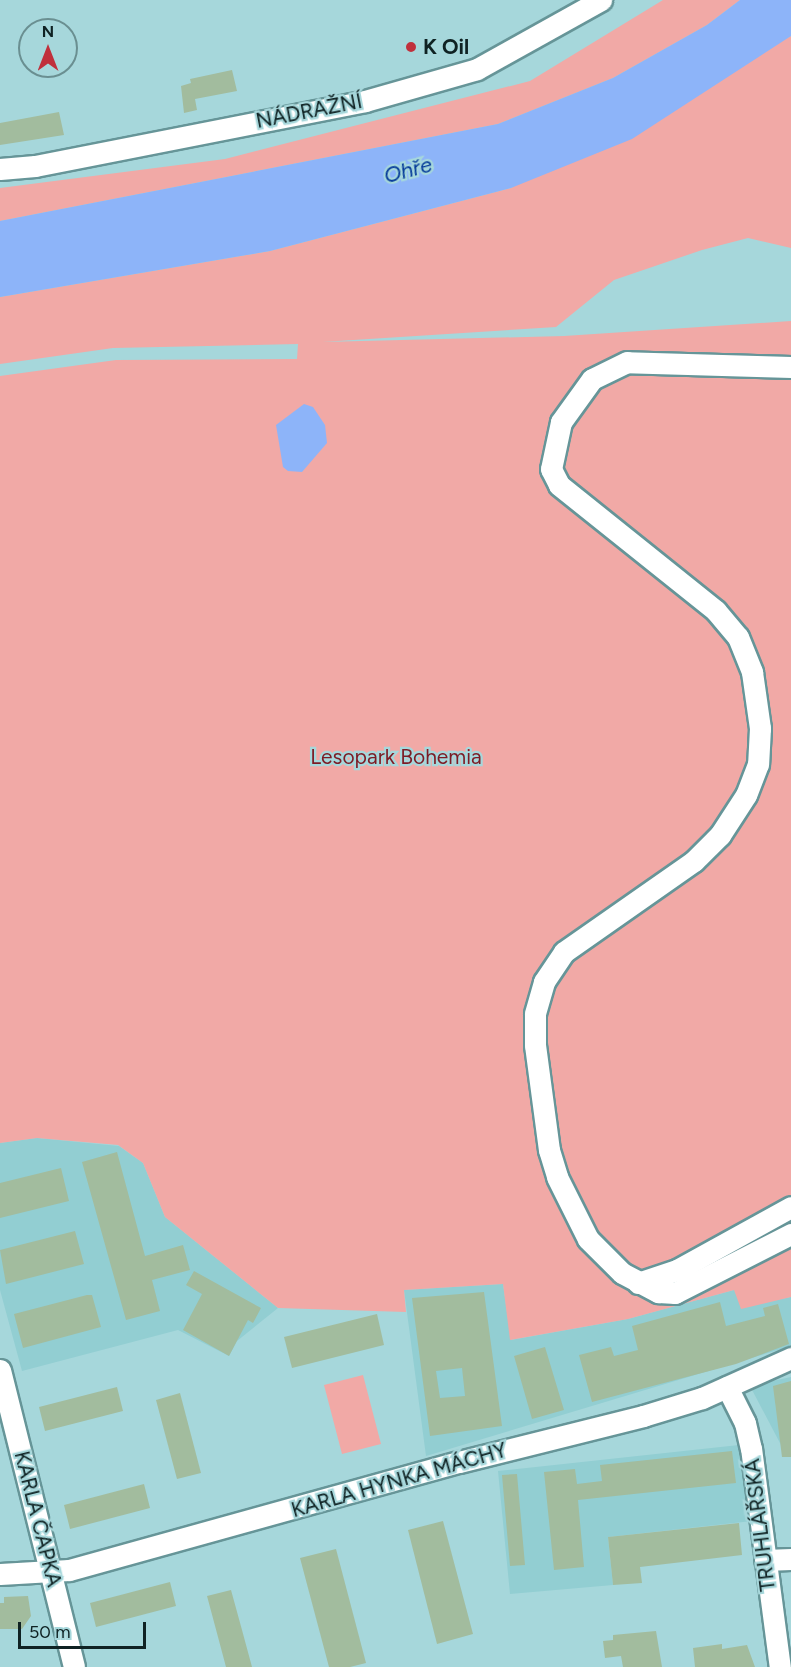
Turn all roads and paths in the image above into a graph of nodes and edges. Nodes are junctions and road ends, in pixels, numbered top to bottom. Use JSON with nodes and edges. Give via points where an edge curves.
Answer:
{"nodes":[{"id":1,"x":601,"y":0,"type":"edge"},
{"id":2,"x":0,"y":169,"type":"edge"},
{"id":3,"x":791,"y":367,"type":"edge"},
{"id":4,"x":791,"y":1207,"type":"edge"},
{"id":5,"x":791,"y":1234,"type":"edge"},
{"id":6,"x":638,"y":1283,"type":"junction"},
{"id":7,"x":791,"y":1358,"type":"edge"},
{"id":8,"x":2,"y":1383,"type":"edge"},
{"id":9,"x":727,"y":1387,"type":"junction"},
{"id":10,"x":791,"y":1559,"type":"edge"},
{"id":11,"x":765,"y":1560,"type":"junction"},
{"id":12,"x":52,"y":1573,"type":"junction"},
{"id":13,"x":0,"y":1574,"type":"edge"},
{"id":14,"x":74,"y":1667,"type":"edge"},
{"id":15,"x":780,"y":1667,"type":"edge"}],
"edges":[{"from":1,"to":2,"type":"street","name":"NÁDRAŽNÍ","via":[[477,69],[365,101],[35,166]]},
{"from":3,"to":6,"type":"street","via":[[627,362],[592,379],[561,422],[552,451],[551,468],[559,485],[716,611],[738,637],[752,672],[760,728],[758,764],[746,795],[720,835],[694,861],[564,952],[544,982],[535,1014],[546,1126],[557,1177],[588,1239]]},
{"from":4,"to":6,"type":"street","via":[[676,1270]]},
{"from":5,"to":6,"type":"street","via":[[675,1293],[658,1292]]},
{"from":7,"to":9,"type":"street","name":"KARLA HYNKA MÁCHY"},
{"from":8,"to":12,"type":"street","name":"KARLA ČAPKA"},
{"from":9,"to":11,"type":"street","name":"TRUHLÁŘSKÁ","via":[[745,1423],[751,1448]]},
{"from":9,"to":12,"type":"street","name":"KARLA HYNKA MÁCHY","via":[[643,1416],[459,1461]]},
{"from":10,"to":11,"type":"street"},
{"from":11,"to":15,"type":"street","name":"TRUHLÁŘSKÁ"},
{"from":12,"to":13,"type":"street","name":"KARLA HYNKA MÁCHY"},
{"from":12,"to":14,"type":"street","name":"KARLA ČAPKA"}]}
